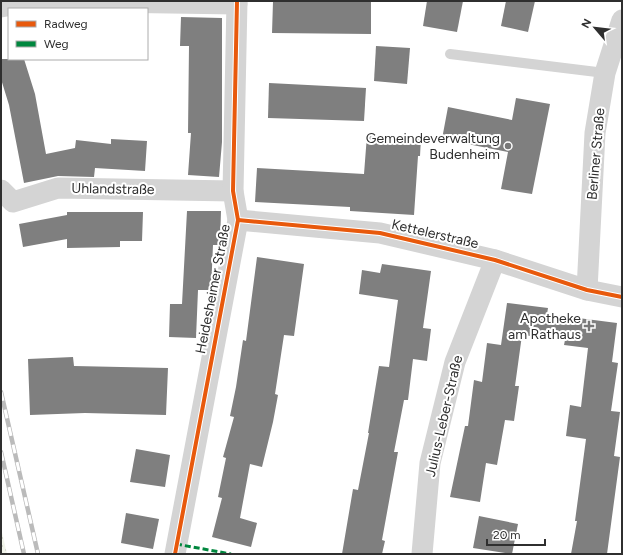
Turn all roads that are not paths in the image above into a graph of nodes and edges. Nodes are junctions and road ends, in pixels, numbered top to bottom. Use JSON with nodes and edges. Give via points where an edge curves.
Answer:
{"nodes":[{"id":1,"x":237,"y":3,"type":"edge"},
{"id":2,"x":1,"y":7,"type":"edge"},
{"id":3,"x":622,"y":20,"type":"edge"},
{"id":4,"x":450,"y":54,"type":"dead end"},
{"id":5,"x":605,"y":73,"type":"junction"},
{"id":6,"x":1,"y":190,"type":"edge"},
{"id":7,"x":233,"y":191,"type":"junction"},
{"id":8,"x":238,"y":220,"type":"junction"},
{"id":9,"x":495,"y":260,"type":"junction"},
{"id":10,"x":587,"y":290,"type":"junction"},
{"id":11,"x":622,"y":297,"type":"edge"},
{"id":12,"x":175,"y":554,"type":"edge"},
{"id":13,"x":422,"y":554,"type":"edge"}],
"edges":[{"from":1,"to":2,"type":"street","via":[[36,1]]},
{"from":1,"to":7,"type":"street","name":"Heidesheimer Straße"},
{"from":3,"to":5,"type":"street","name":"Berliner Straße"},
{"from":4,"to":5,"type":"lane"},
{"from":5,"to":10,"type":"street","name":"Berliner Straße","via":[[595,133]]},
{"from":6,"to":7,"type":"street","name":"Uhlandstraße","via":[[13,202],[58,188]]},
{"from":7,"to":8,"type":"street","name":"Heidesheimer Straße"},
{"from":8,"to":9,"type":"street","name":"Kettelerstraße","via":[[380,233]]},
{"from":8,"to":12,"type":"street","name":"Heidesheimer Straße"},
{"from":9,"to":10,"type":"street","name":"Kettelerstraße"},
{"from":9,"to":13,"type":"street","name":"Julius-Leber-Straße","via":[[455,362],[430,464]]},
{"from":10,"to":11,"type":"street","name":"Kettelerstraße"}]}
